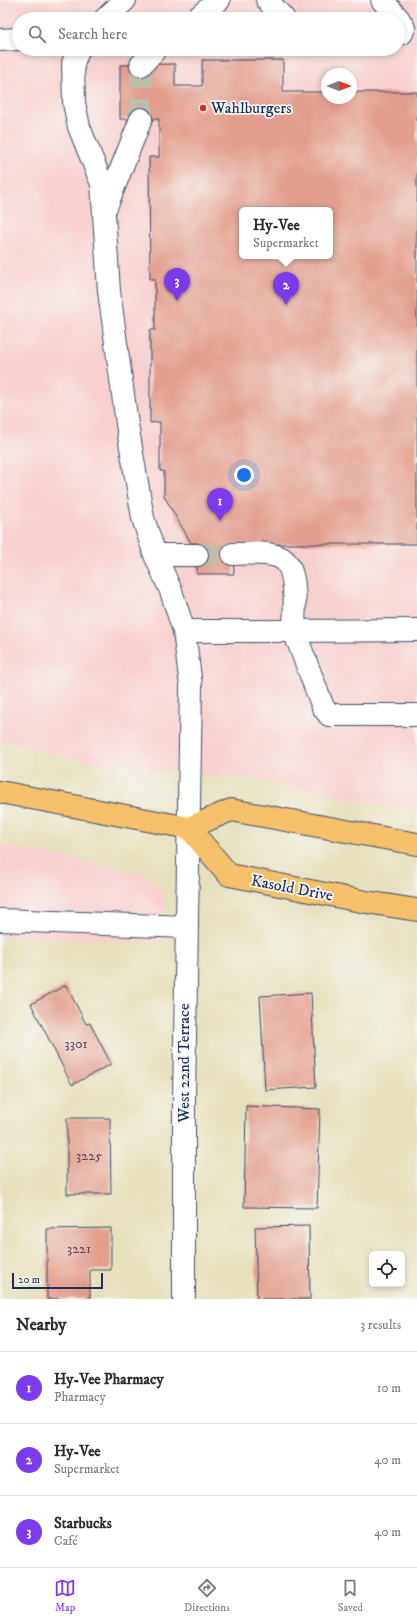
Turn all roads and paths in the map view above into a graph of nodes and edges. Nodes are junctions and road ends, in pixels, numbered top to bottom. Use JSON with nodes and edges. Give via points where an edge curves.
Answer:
{"nodes":[{"id":1,"x":125,"y":0,"type":"edge"},
{"id":2,"x":219,"y":0,"type":"edge"},
{"id":3,"x":267,"y":0,"type":"edge"},
{"id":4,"x":382,"y":0,"type":"edge"},
{"id":5,"x":112,"y":12,"type":"edge"},
{"id":6,"x":204,"y":12,"type":"edge"},
{"id":7,"x":278,"y":12,"type":"edge"},
{"id":8,"x":393,"y":12,"type":"edge"},
{"id":9,"x":0,"y":40,"type":"edge"},
{"id":10,"x":12,"y":40,"type":"edge"},
{"id":11,"x":76,"y":56,"type":"edge"},
{"id":12,"x":141,"y":119,"type":"tunnel mouth"},
{"id":13,"x":105,"y":210,"type":"junction"},
{"id":14,"x":233,"y":554,"type":"tunnel mouth"},
{"id":15,"x":156,"y":555,"type":"junction"},
{"id":16,"x":197,"y":555,"type":"tunnel mouth"},
{"id":17,"x":417,"y":630,"type":"edge"},
{"id":18,"x":184,"y":631,"type":"junction"},
{"id":19,"x":294,"y":631,"type":"junction"},
{"id":20,"x":417,"y":715,"type":"edge"},
{"id":21,"x":0,"y":792,"type":"edge"},
{"id":22,"x":189,"y":828,"type":"junction"},
{"id":23,"x":417,"y":844,"type":"edge"},
{"id":24,"x":417,"y":910,"type":"edge"},
{"id":25,"x":0,"y":920,"type":"edge"},
{"id":26,"x":186,"y":927,"type":"junction"},
{"id":27,"x":184,"y":1299,"type":"edge"}],
"edges":[{"from":1,"to":5,"type":"street"},
{"from":2,"to":6,"type":"street"},
{"from":3,"to":7,"type":"street"},
{"from":4,"to":8,"type":"street"},
{"from":9,"to":10,"type":"street"},
{"from":11,"to":13,"type":"street","name":"West 22nd Terrace","via":[[73,63],[74,103],[79,127],[102,184]]},
{"from":12,"to":13,"type":"street"},
{"from":13,"to":15,"type":"street","name":"West 22nd Terrace","via":[[109,291],[127,424],[143,518]]},
{"from":14,"to":19,"type":"street","via":[[268,554],[280,557],[290,567],[294,580]]},
{"from":15,"to":16,"type":"street"},
{"from":15,"to":18,"type":"street","name":"West 22nd Terrace"},
{"from":17,"to":19,"type":"street"},
{"from":18,"to":19,"type":"street"},
{"from":18,"to":22,"type":"street","name":"West 22nd Terrace","via":[[191,686]]},
{"from":19,"to":20,"type":"street","via":[[323,707],[329,715]]},
{"from":21,"to":22,"type":"main road"},
{"from":22,"to":23,"type":"main road","via":[[231,810]]},
{"from":22,"to":24,"type":"main road","name":"Kasold Drive","via":[[228,875]]},
{"from":22,"to":26,"type":"street","name":"West 22nd Terrace"},
{"from":25,"to":26,"type":"street"},
{"from":26,"to":27,"type":"street","name":"West 22nd Terrace"}]}
